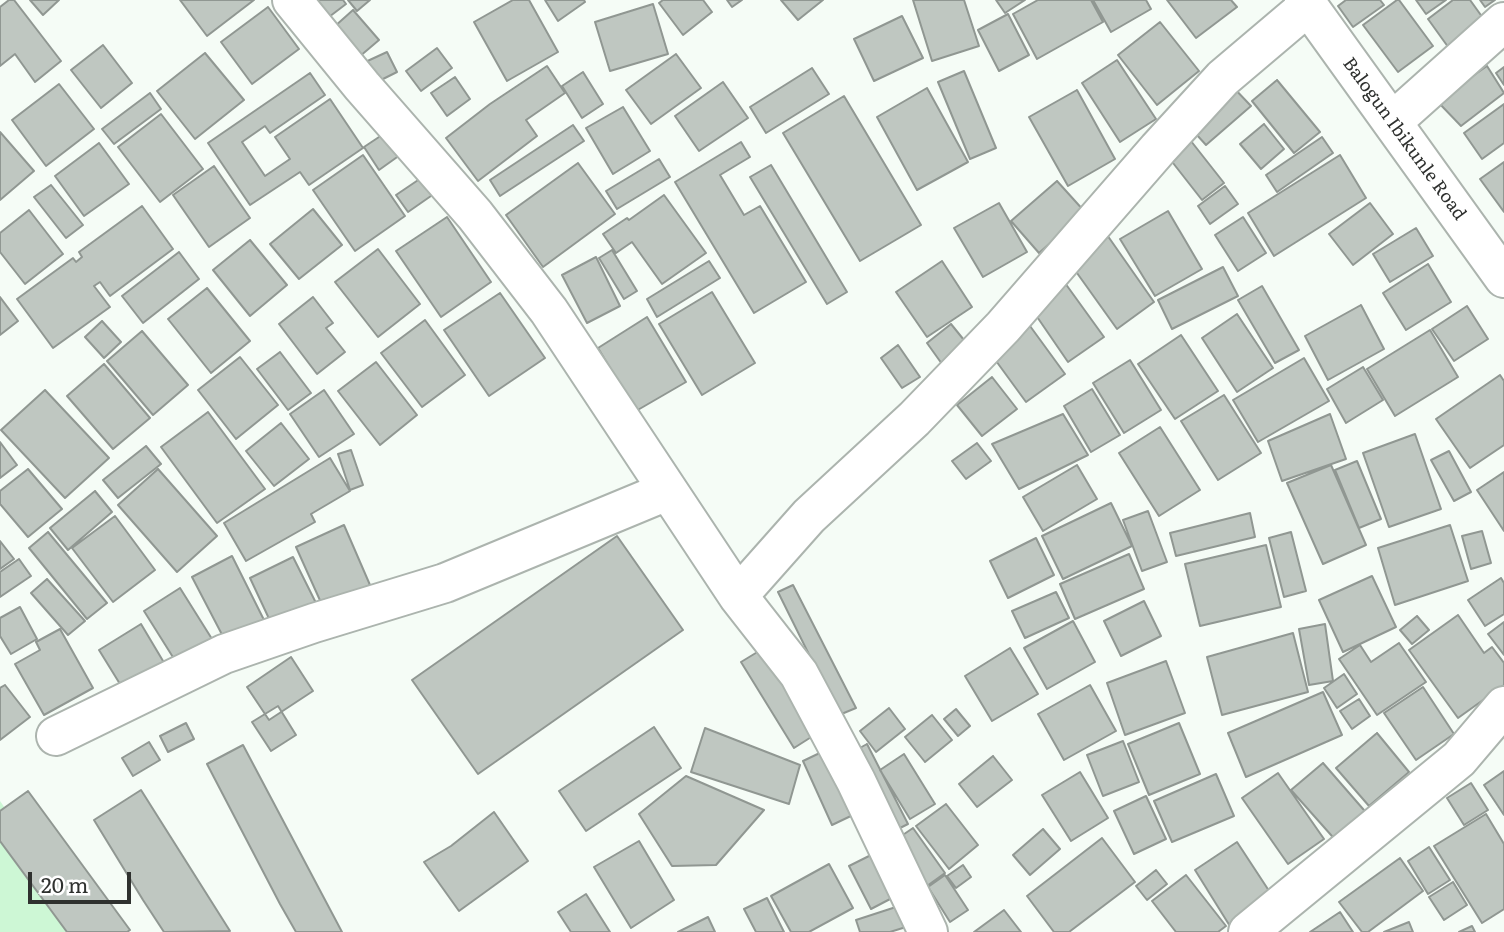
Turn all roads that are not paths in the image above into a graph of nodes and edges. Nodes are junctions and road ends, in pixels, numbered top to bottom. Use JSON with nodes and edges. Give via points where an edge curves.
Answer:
{"nodes":[{"id":1,"x":292,"y":0,"type":"edge"},
{"id":2,"x":1306,"y":3,"type":"edge"},
{"id":3,"x":1504,"y":22,"type":"edge"},
{"id":4,"x":1392,"y":122,"type":"junction"},
{"id":5,"x":1504,"y":278,"type":"edge"},
{"id":6,"x":667,"y":491,"type":"junction"},
{"id":7,"x":738,"y":596,"type":"junction"},
{"id":8,"x":1504,"y":706,"type":"edge"},
{"id":9,"x":56,"y":736,"type":"dead end"},
{"id":10,"x":928,"y":932,"type":"edge"},
{"id":11,"x":1248,"y":932,"type":"edge"}],
"edges":[{"from":1,"to":6,"type":"street","via":[[475,215],[549,311]]},
{"from":2,"to":4,"type":"street","name":"Balogun Ibikunle Road"},
{"from":2,"to":7,"type":"street","via":[[1223,78],[1003,327],[914,419],[809,516]]},
{"from":3,"to":4,"type":"street"},
{"from":4,"to":5,"type":"street","name":"Balogun Ibikunle Road"},
{"from":6,"to":7,"type":"street"},
{"from":6,"to":9,"type":"street","via":[[444,583],[223,654]]},
{"from":7,"to":10,"type":"street","via":[[799,674]]},
{"from":8,"to":11,"type":"street","via":[[1459,759]]}]}
